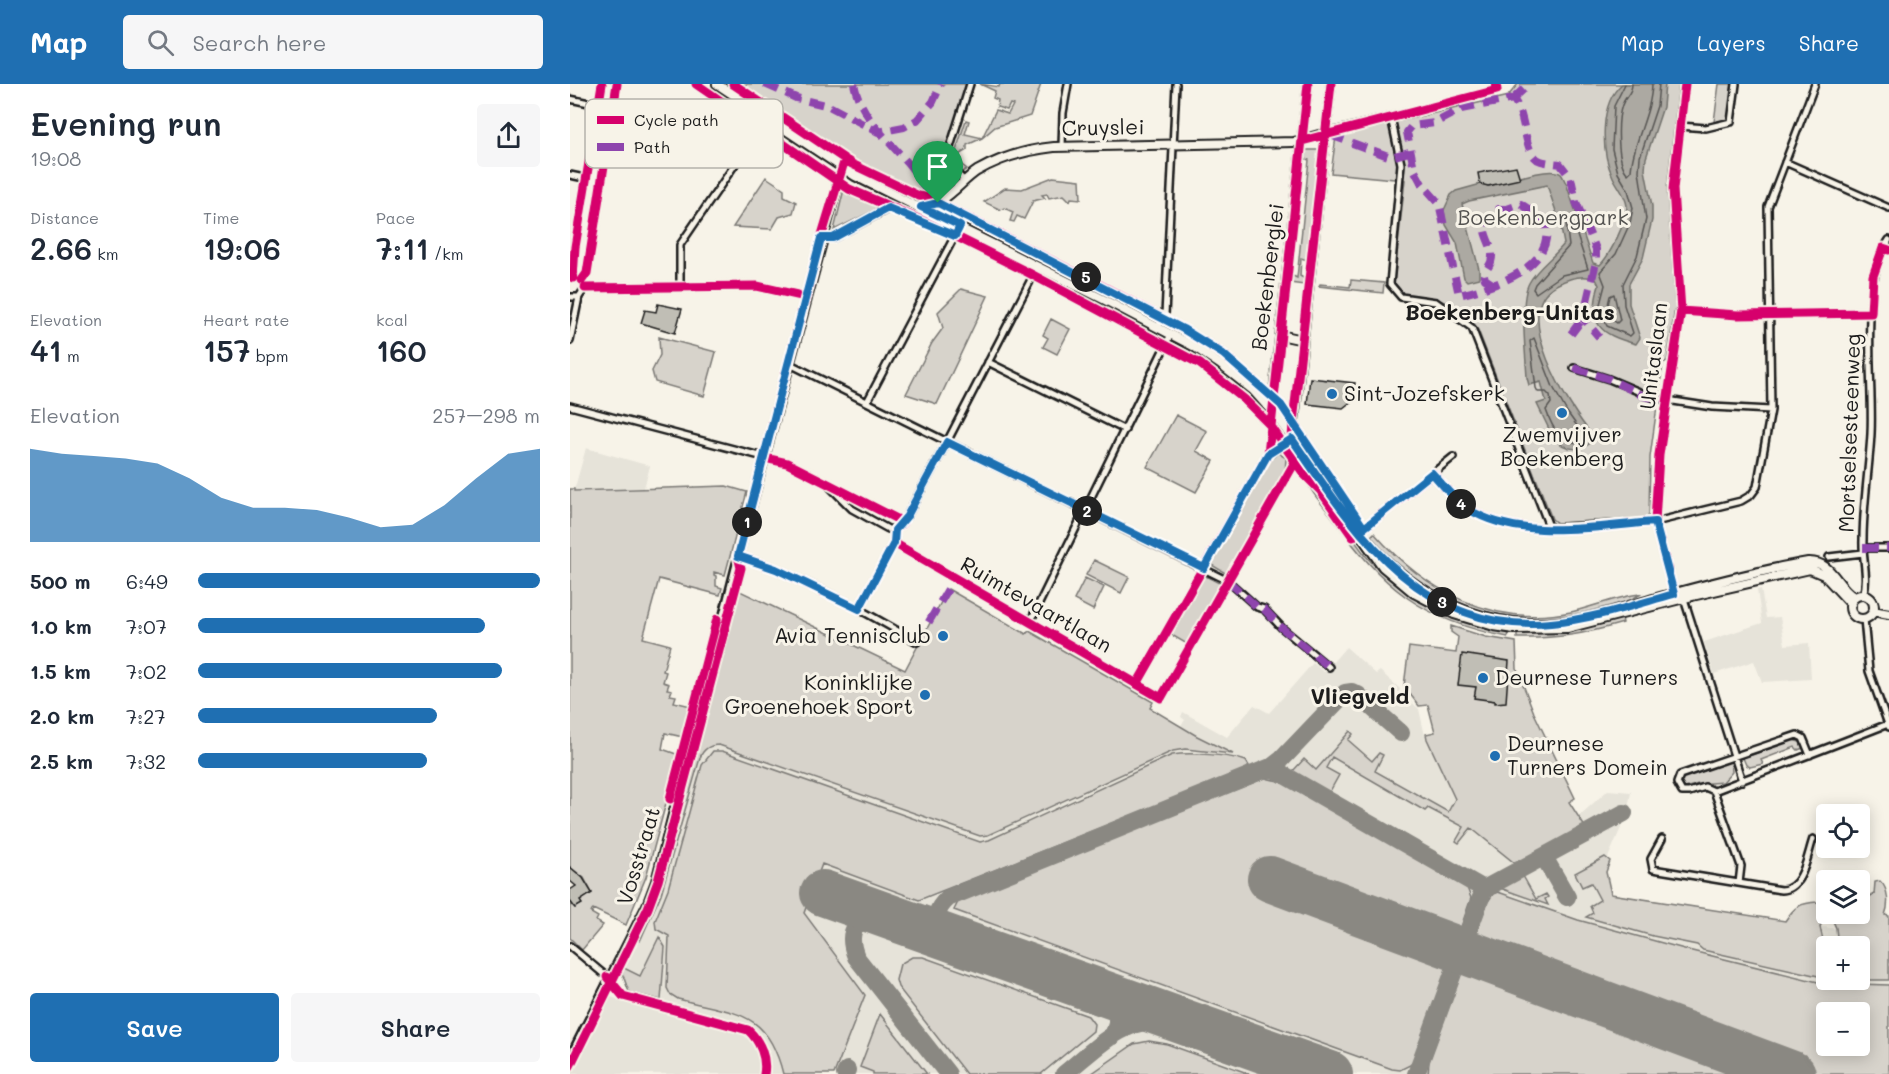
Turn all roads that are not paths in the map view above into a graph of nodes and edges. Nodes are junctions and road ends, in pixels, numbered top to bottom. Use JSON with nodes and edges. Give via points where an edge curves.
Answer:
{"nodes":[{"id":1,"x":609,"y":84,"type":"edge"},
{"id":2,"x":717,"y":84,"type":"edge"},
{"id":3,"x":970,"y":84,"type":"edge"},
{"id":4,"x":1068,"y":84,"type":"edge"},
{"id":5,"x":1176,"y":84,"type":"edge"},
{"id":6,"x":1308,"y":84,"type":"edge"},
{"id":7,"x":1331,"y":84,"type":"edge"},
{"id":8,"x":1496,"y":84,"type":"edge"},
{"id":9,"x":1685,"y":84,"type":"edge"},
{"id":10,"x":1736,"y":84,"type":"edge"},
{"id":11,"x":1815,"y":84,"type":"edge"},
{"id":12,"x":570,"y":99,"type":"edge"},
{"id":13,"x":607,"y":99,"type":"edge"},
{"id":14,"x":744,"y":99,"type":"edge"},
{"id":15,"x":585,"y":102,"type":"edge"},
{"id":16,"x":1391,"y":117,"type":"junction"},
{"id":17,"x":783,"y":124,"type":"edge"},
{"id":18,"x":1680,"y":126,"type":"junction"},
{"id":19,"x":1326,"y":133,"type":"junction"},
{"id":20,"x":1302,"y":141,"type":"junction"},
{"id":21,"x":1173,"y":144,"type":"junction"},
{"id":22,"x":1062,"y":147,"type":"junction"},
{"id":23,"x":1785,"y":162,"type":"junction"},
{"id":24,"x":596,"y":168,"type":"edge"},
{"id":25,"x":733,"y":168,"type":"edge"},
{"id":26,"x":842,"y":168,"type":"junction"},
{"id":27,"x":570,"y":175,"type":"edge"},
{"id":28,"x":594,"y":180,"type":"junction"},
{"id":29,"x":964,"y":180,"type":"junction"},
{"id":30,"x":921,"y":207,"type":"junction"},
{"id":31,"x":1889,"y":208,"type":"edge"},
{"id":32,"x":888,"y":209,"type":"dead end"},
{"id":33,"x":960,"y":226,"type":"junction"},
{"id":34,"x":821,"y":238,"type":"junction"},
{"id":35,"x":1889,"y":240,"type":"edge"},
{"id":36,"x":1886,"y":249,"type":"edge"},
{"id":37,"x":1038,"y":266,"type":"junction"},
{"id":38,"x":570,"y":278,"type":"edge"},
{"id":39,"x":578,"y":278,"type":"junction"},
{"id":40,"x":680,"y":286,"type":"junction"},
{"id":41,"x":585,"y":288,"type":"junction"},
{"id":42,"x":570,"y":297,"type":"edge"},
{"id":43,"x":579,"y":297,"type":"junction"},
{"id":44,"x":806,"y":297,"type":"junction"},
{"id":45,"x":1680,"y":311,"type":"junction"},
{"id":46,"x":1871,"y":313,"type":"junction"},
{"id":47,"x":1770,"y":315,"type":"junction"},
{"id":48,"x":1158,"y":327,"type":"junction"},
{"id":49,"x":1171,"y":334,"type":"junction"},
{"id":50,"x":1280,"y":335,"type":"junction"},
{"id":51,"x":1303,"y":340,"type":"junction"},
{"id":52,"x":570,"y":341,"type":"edge"},
{"id":53,"x":988,"y":362,"type":"junction"},
{"id":54,"x":788,"y":363,"type":"junction"},
{"id":55,"x":1574,"y":368,"type":"dead end"},
{"id":56,"x":1666,"y":400,"type":"junction"},
{"id":57,"x":867,"y":402,"type":"junction"},
{"id":58,"x":570,"y":406,"type":"edge"},
{"id":59,"x":1272,"y":410,"type":"junction"},
{"id":60,"x":1771,"y":410,"type":"junction"},
{"id":61,"x":1125,"y":430,"type":"junction"},
{"id":62,"x":1292,"y":439,"type":"junction"},
{"id":63,"x":947,"y":442,"type":"junction"},
{"id":64,"x":1268,"y":454,"type":"junction"},
{"id":65,"x":1453,"y":457,"type":"dead end"},
{"id":66,"x":765,"y":458,"type":"junction"},
{"id":67,"x":1432,"y":473,"type":"junction"},
{"id":68,"x":825,"y":482,"type":"junction"},
{"id":69,"x":1085,"y":510,"type":"junction"},
{"id":70,"x":903,"y":522,"type":"junction"},
{"id":71,"x":1655,"y":522,"type":"junction"},
{"id":72,"x":1550,"y":529,"type":"junction"},
{"id":73,"x":895,"y":530,"type":"junction"},
{"id":74,"x":1358,"y":533,"type":"junction"},
{"id":75,"x":894,"y":543,"type":"junction"},
{"id":76,"x":1889,"y":548,"type":"edge"},
{"id":77,"x":1863,"y":550,"type":"junction"},
{"id":78,"x":738,"y":556,"type":"junction"},
{"id":79,"x":1829,"y":557,"type":"dead end"},
{"id":80,"x":1204,"y":568,"type":"junction"},
{"id":81,"x":1228,"y":581,"type":"junction"},
{"id":82,"x":1863,"y":595,"type":"junction"},
{"id":83,"x":1677,"y":596,"type":"junction"},
{"id":84,"x":1852,"y":600,"type":"junction"},
{"id":85,"x":859,"y":609,"type":"junction"},
{"id":86,"x":1874,"y":611,"type":"junction"},
{"id":87,"x":1889,"y":614,"type":"edge"},
{"id":88,"x":1864,"y":619,"type":"junction"},
{"id":89,"x":1030,"y":622,"type":"junction"},
{"id":90,"x":917,"y":642,"type":"dead end"},
{"id":91,"x":1329,"y":667,"type":"dead end"},
{"id":92,"x":1137,"y":684,"type":"junction"},
{"id":93,"x":1161,"y":698,"type":"joint"},
{"id":94,"x":1888,"y":725,"type":"edge"},
{"id":95,"x":1734,"y":755,"type":"junction"},
{"id":96,"x":1810,"y":755,"type":"junction"},
{"id":97,"x":1742,"y":781,"type":"junction"},
{"id":98,"x":1714,"y":791,"type":"junction"},
{"id":99,"x":1662,"y":838,"type":"dead end"},
{"id":100,"x":1813,"y":839,"type":"dead end"},
{"id":101,"x":1739,"y":883,"type":"junction"},
{"id":102,"x":570,"y":946,"type":"edge"},
{"id":103,"x":608,"y":978,"type":"junction"},
{"id":104,"x":570,"y":1056,"type":"edge"},
{"id":105,"x":764,"y":1074,"type":"edge"}],
"edges":[{"from":1,"to":13,"type":"street"},
{"from":2,"to":14,"type":"street"},
{"from":3,"to":29,"type":"street","via":[[945,163]]},
{"from":4,"to":22,"type":"street"},
{"from":5,"to":21,"type":"street"},
{"from":6,"to":20,"type":"street","name":"Boekenberglei"},
{"from":7,"to":19,"type":"street","name":"Boekenberglei"},
{"from":8,"to":16,"type":"street","via":[[1497,90]]},
{"from":9,"to":18,"type":"street","name":"Unitaslaan"},
{"from":10,"to":18,"type":"street","via":[[1731,122],[1706,128]]},
{"from":11,"to":23,"type":"street"},
{"from":12,"to":15,"type":"street"},
{"from":16,"to":19,"type":"street"},
{"from":16,"to":72,"type":"street","via":[[1401,164],[1390,284],[1401,297],[1436,303],[1472,328]]},
{"from":17,"to":26,"type":"street"},
{"from":18,"to":45,"type":"street","name":"Unitaslaan","via":[[1673,189]]},
{"from":19,"to":20,"type":"street"},
{"from":19,"to":51,"type":"street","name":"Boekenberglei"},
{"from":20,"to":21,"type":"street","name":"Cruyslei"},
{"from":20,"to":50,"type":"street","name":"Boekenberglei"},
{"from":21,"to":22,"type":"street","name":"Cruyslei"},
{"from":21,"to":48,"type":"street","via":[[1165,315]]},
{"from":22,"to":29,"type":"street","name":"Cruyslei","via":[[1040,148],[1008,157]]},
{"from":23,"to":31,"type":"street"},
{"from":23,"to":47,"type":"street","via":[[1768,207]]},
{"from":24,"to":28,"type":"street"},
{"from":25,"to":40,"type":"street","via":[[680,245]]},
{"from":26,"to":30,"type":"street"},
{"from":26,"to":34,"type":"street","name":"Vosstraat"},
{"from":27,"to":28,"type":"street"},
{"from":28,"to":39,"type":"street"},
{"from":29,"to":30,"type":"street","name":"Cruyslei","via":[[938,203]]},
{"from":30,"to":33,"type":"street"},
{"from":32,"to":34,"type":"street","via":[[833,238]]},
{"from":33,"to":37,"type":"street"},
{"from":33,"to":57,"type":"street"},
{"from":34,"to":44,"type":"street","name":"Vosstraat"},
{"from":35,"to":36,"type":"street","name":"Mortselsesteenweg"},
{"from":36,"to":46,"type":"street","name":"Mortselsesteenweg","via":[[1873,276]]},
{"from":37,"to":48,"type":"street"},
{"from":37,"to":53,"type":"street"},
{"from":38,"to":39,"type":"street"},
{"from":39,"to":41,"type":"street"},
{"from":40,"to":41,"type":"street"},
{"from":40,"to":44,"type":"street","via":[[757,286]]},
{"from":41,"to":43,"type":"street"},
{"from":42,"to":43,"type":"street"},
{"from":43,"to":52,"type":"street"},
{"from":44,"to":54,"type":"street","name":"Vosstraat"},
{"from":45,"to":47,"type":"street"},
{"from":45,"to":56,"type":"street","name":"Unitaslaan"},
{"from":46,"to":47,"type":"street"},
{"from":46,"to":77,"type":"street","name":"Mortselsesteenweg","via":[[1871,432]]},
{"from":47,"to":60,"type":"street"},
{"from":48,"to":49,"type":"street"},
{"from":49,"to":59,"type":"street","via":[[1244,382]]},
{"from":49,"to":61,"type":"street"},
{"from":50,"to":51,"type":"street"},
{"from":50,"to":59,"type":"street","name":"Boekenberglei"},
{"from":51,"to":62,"type":"street","name":"Boekenberglei"},
{"from":53,"to":61,"type":"street"},
{"from":53,"to":63,"type":"street"},
{"from":54,"to":57,"type":"street"},
{"from":54,"to":66,"type":"street","name":"Vosstraat"},
{"from":55,"to":56,"type":"street","via":[[1644,396]]},
{"from":56,"to":60,"type":"street"},
{"from":56,"to":71,"type":"street","name":"Unitaslaan"},
{"from":57,"to":63,"type":"street"},
{"from":58,"to":66,"type":"street"},
{"from":59,"to":62,"type":"street"},
{"from":59,"to":64,"type":"street","name":"Boekenberglei"},
{"from":60,"to":71,"type":"street","via":[[1759,480],[1751,495],[1741,501]]},
{"from":61,"to":69,"type":"street"},
{"from":62,"to":64,"type":"street","name":"Boekenberglei"},
{"from":62,"to":74,"type":"street"},
{"from":62,"to":81,"type":"street","name":"Boekenberglei","via":[[1295,462]]},
{"from":63,"to":69,"type":"street"},
{"from":63,"to":70,"type":"street"},
{"from":64,"to":80,"type":"street","name":"Boekenberglei"},
{"from":65,"to":67,"type":"street"},
{"from":66,"to":68,"type":"street"},
{"from":66,"to":78,"type":"street","name":"Vosstraat"},
{"from":67,"to":72,"type":"street","via":[[1455,499],[1481,516],[1512,527]]},
{"from":67,"to":74,"type":"street"},
{"from":68,"to":70,"type":"street"},
{"from":68,"to":73,"type":"street","via":[[852,509]]},
{"from":69,"to":80,"type":"street"},
{"from":69,"to":89,"type":"street"},
{"from":70,"to":73,"type":"street"},
{"from":71,"to":72,"type":"street"},
{"from":71,"to":83,"type":"street","name":"Unitaslaan"},
{"from":73,"to":75,"type":"street"},
{"from":74,"to":83,"type":"street","via":[[1420,589],[1474,615],[1497,620],[1532,624],[1571,621]]},
{"from":75,"to":85,"type":"street"},
{"from":75,"to":89,"type":"street","name":"Ruimtevaartlaan"},
{"from":76,"to":77,"type":"street"},
{"from":77,"to":79,"type":"street"},
{"from":77,"to":82,"type":"street","name":"Mortselsesteenweg"},
{"from":78,"to":85,"type":"street","via":[[776,569]]},
{"from":78,"to":103,"type":"street","name":"Vosstraat","via":[[655,881]]},
{"from":80,"to":81,"type":"street"},
{"from":80,"to":92,"type":"street","name":"Boekenberglei"},
{"from":81,"to":91,"type":"street"},
{"from":81,"to":93,"type":"street","name":"Boekenberglei"},
{"from":82,"to":84,"type":"street"},
{"from":82,"to":86,"type":"street"},
{"from":83,"to":84,"type":"street","via":[[1814,562],[1830,570]]},
{"from":83,"to":95,"type":"street","name":"Unitaslaan","via":[[1685,602]]},
{"from":84,"to":88,"type":"street","via":[[1855,614]]},
{"from":85,"to":90,"type":"street"},
{"from":86,"to":87,"type":"street"},
{"from":86,"to":88,"type":"street"},
{"from":88,"to":94,"type":"street","via":[[1869,672]]},
{"from":89,"to":92,"type":"street","name":"Ruimtevaartlaan"},
{"from":92,"to":93,"type":"street","name":"Ruimtevaartlaan"},
{"from":94,"to":96,"type":"street"},
{"from":95,"to":96,"type":"street","via":[[1797,735],[1803,738]]},
{"from":95,"to":97,"type":"street","name":"Unitaslaan"},
{"from":95,"to":98,"type":"street","via":[[1680,775],[1677,780],[1682,792],[1705,787]]},
{"from":96,"to":97,"type":"street"},
{"from":97,"to":98,"type":"street"},
{"from":98,"to":101,"type":"street","via":[[1741,866]]},
{"from":99,"to":101,"type":"street","via":[[1651,859],[1653,869]]},
{"from":100,"to":101,"type":"street","via":[[1793,888],[1781,890]]},
{"from":102,"to":103,"type":"street"},
{"from":103,"to":104,"type":"street","name":"Vosstraat"},
{"from":103,"to":105,"type":"street","via":[[623,996],[747,1030],[764,1055]]}]}
